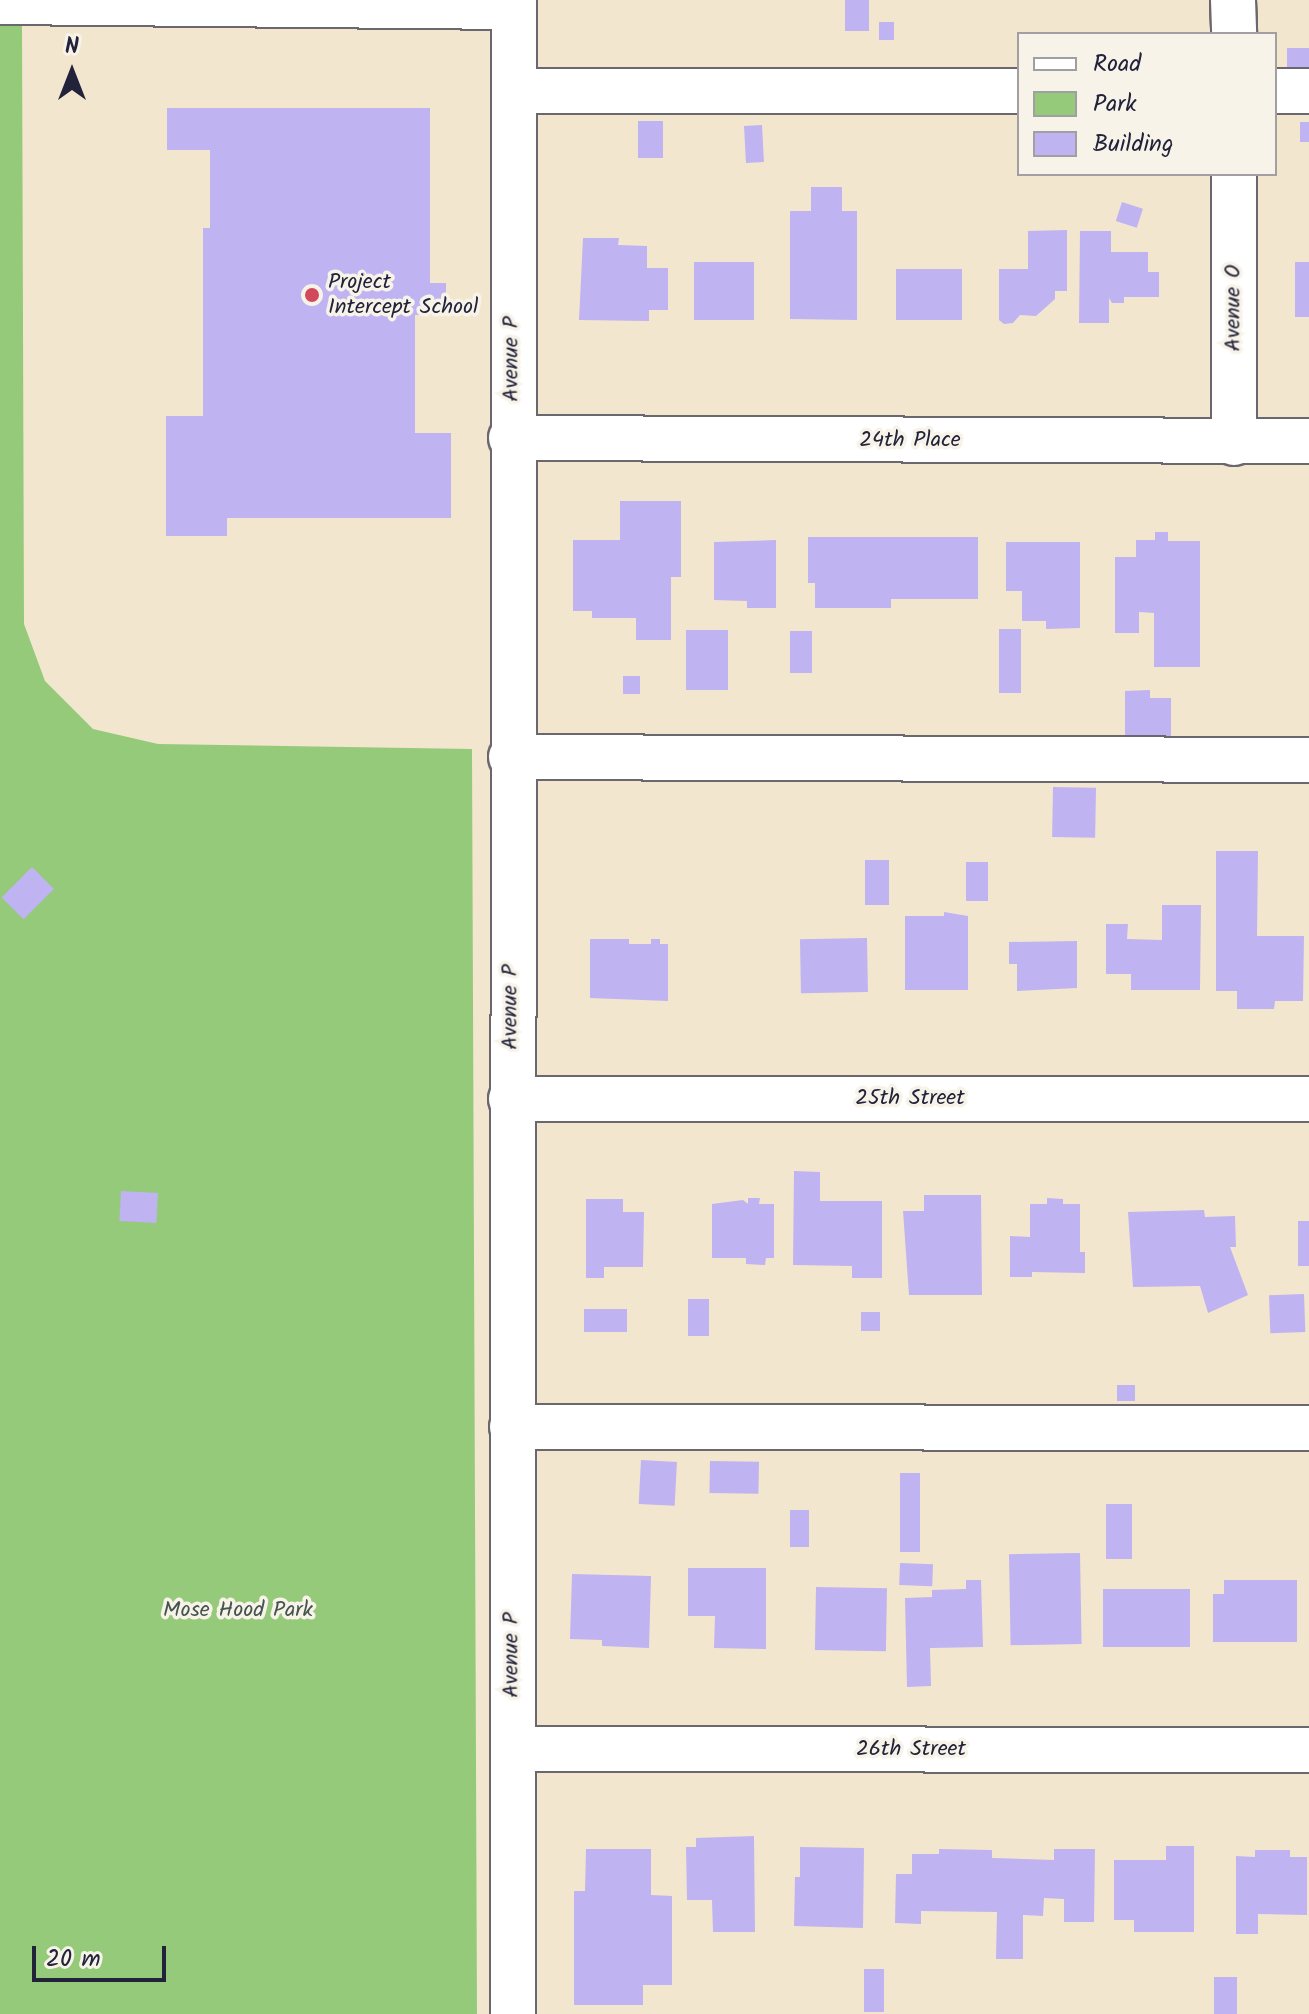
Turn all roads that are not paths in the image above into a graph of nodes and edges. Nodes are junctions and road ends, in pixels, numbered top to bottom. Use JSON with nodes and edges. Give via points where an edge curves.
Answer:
{"nodes":[{"id":1,"x":1233,"y":0,"type":"edge"},
{"id":2,"x":0,"y":2,"type":"edge"},
{"id":3,"x":514,"y":4,"type":"edge"},
{"id":4,"x":1234,"y":32,"type":"edge"},
{"id":5,"x":514,"y":91,"type":"junction"},
{"id":6,"x":1017,"y":91,"type":"edge"},
{"id":7,"x":1277,"y":91,"type":"edge"},
{"id":8,"x":1309,"y":91,"type":"edge"},
{"id":9,"x":1234,"y":176,"type":"edge"},
{"id":10,"x":511,"y":438,"type":"junction"},
{"id":11,"x":1309,"y":441,"type":"edge"},
{"id":12,"x":1234,"y":443,"type":"junction"},
{"id":13,"x":511,"y":757,"type":"junction"},
{"id":14,"x":1309,"y":760,"type":"edge"},
{"id":15,"x":511,"y":1099,"type":"junction"},
{"id":16,"x":1309,"y":1099,"type":"edge"},
{"id":17,"x":512,"y":1427,"type":"junction"},
{"id":18,"x":1309,"y":1428,"type":"edge"},
{"id":19,"x":513,"y":1749,"type":"junction"},
{"id":20,"x":1309,"y":1750,"type":"edge"},
{"id":21,"x":513,"y":2014,"type":"edge"}],
"edges":[{"from":1,"to":4,"type":"street"},
{"from":2,"to":3,"type":"street"},
{"from":3,"to":5,"type":"street","name":"Avenue P"},
{"from":5,"to":6,"type":"street"},
{"from":5,"to":10,"type":"street","name":"Avenue P"},
{"from":7,"to":8,"type":"street"},
{"from":9,"to":12,"type":"street","name":"Avenue O"},
{"from":10,"to":12,"type":"street","name":"24th Place"},
{"from":10,"to":13,"type":"street","name":"Avenue P"},
{"from":11,"to":12,"type":"street","name":"24th Place"},
{"from":13,"to":14,"type":"street"},
{"from":13,"to":15,"type":"street","name":"Avenue P"},
{"from":15,"to":16,"type":"street","name":"25th Street"},
{"from":15,"to":17,"type":"street","name":"Avenue P"},
{"from":17,"to":18,"type":"street"},
{"from":17,"to":19,"type":"street","name":"Avenue P"},
{"from":19,"to":20,"type":"street","name":"26th Street"},
{"from":19,"to":21,"type":"street","name":"Avenue P"}]}
